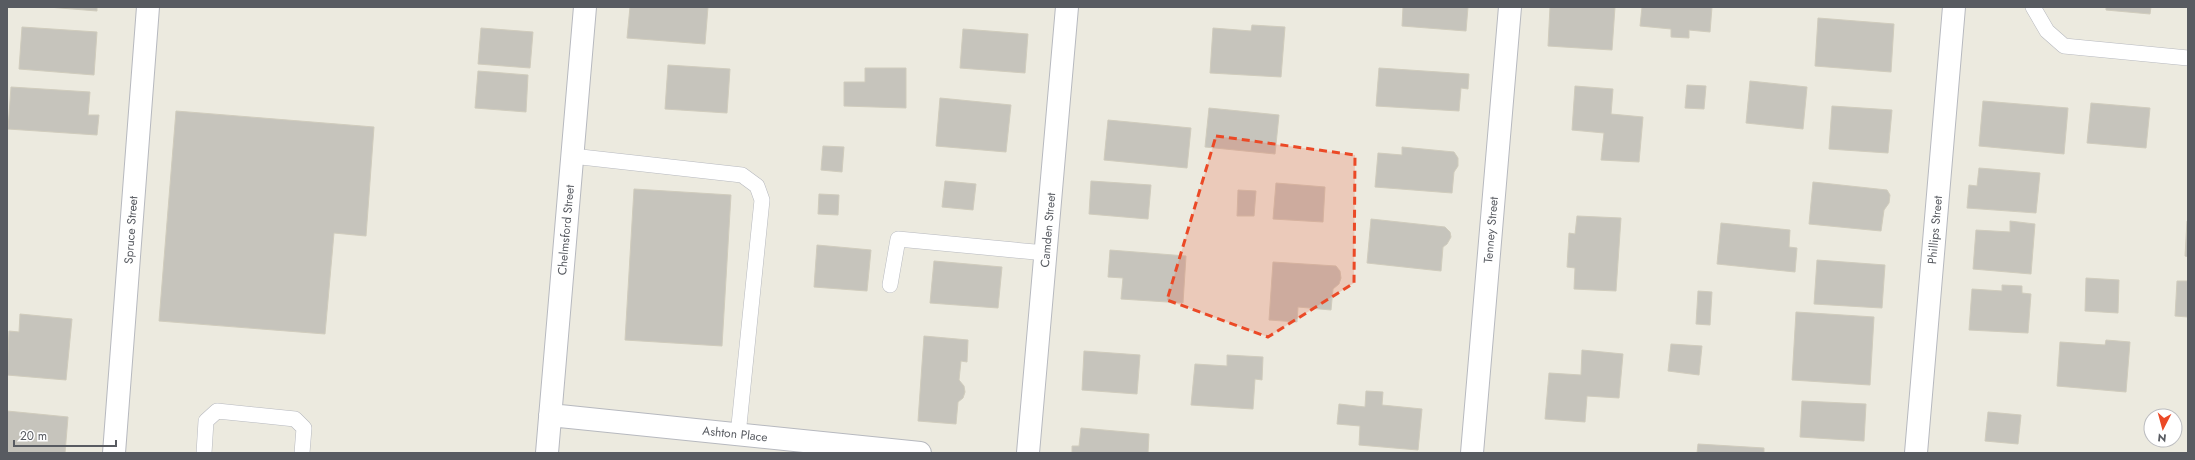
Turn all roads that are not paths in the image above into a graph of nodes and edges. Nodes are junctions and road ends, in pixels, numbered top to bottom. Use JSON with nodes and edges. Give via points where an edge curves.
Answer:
{"nodes":[{"id":1,"x":148,"y":7,"type":"edge"},
{"id":2,"x":584,"y":7,"type":"edge"},
{"id":3,"x":1067,"y":7,"type":"edge"},
{"id":4,"x":1510,"y":7,"type":"edge"},
{"id":5,"x":1954,"y":7,"type":"edge"},
{"id":6,"x":2033,"y":7,"type":"edge"},
{"id":7,"x":2188,"y":58,"type":"edge"},
{"id":8,"x":572,"y":156,"type":"junction"},
{"id":9,"x":1046,"y":253,"type":"junction"},
{"id":10,"x":890,"y":284,"type":"dead end"},
{"id":11,"x":550,"y":415,"type":"junction"},
{"id":12,"x":738,"y":435,"type":"junction"},
{"id":13,"x":114,"y":453,"type":"edge"},
{"id":14,"x":204,"y":453,"type":"edge"},
{"id":15,"x":302,"y":453,"type":"edge"},
{"id":16,"x":547,"y":453,"type":"edge"},
{"id":17,"x":920,"y":453,"type":"edge"},
{"id":18,"x":1028,"y":453,"type":"edge"},
{"id":19,"x":1472,"y":453,"type":"edge"},
{"id":20,"x":1916,"y":453,"type":"edge"}],
"edges":[{"from":1,"to":13,"type":"street","name":"Spruce Street"},
{"from":2,"to":8,"type":"street","name":"Chelmsford Street"},
{"from":3,"to":9,"type":"street","name":"Camden Street"},
{"from":4,"to":19,"type":"street","name":"Tenney Street"},
{"from":5,"to":20,"type":"street","name":"Phillips Street"},
{"from":6,"to":7,"type":"lane","via":[[2047,31],[2064,46]]},
{"from":8,"to":11,"type":"street","name":"Chelmsford Street"},
{"from":8,"to":12,"type":"lane","via":[[742,176],[757,186],[762,200]]},
{"from":9,"to":10,"type":"lane","via":[[898,239]]},
{"from":9,"to":18,"type":"street","name":"Camden Street"},
{"from":11,"to":12,"type":"street","name":"Ashton Place"},
{"from":11,"to":16,"type":"street","name":"Chelmsford Street"},
{"from":12,"to":17,"type":"street","name":"Ashton Place"},
{"from":14,"to":15,"type":"lane","via":[[206,421],[217,411],[294,419],[304,428]]}]}
